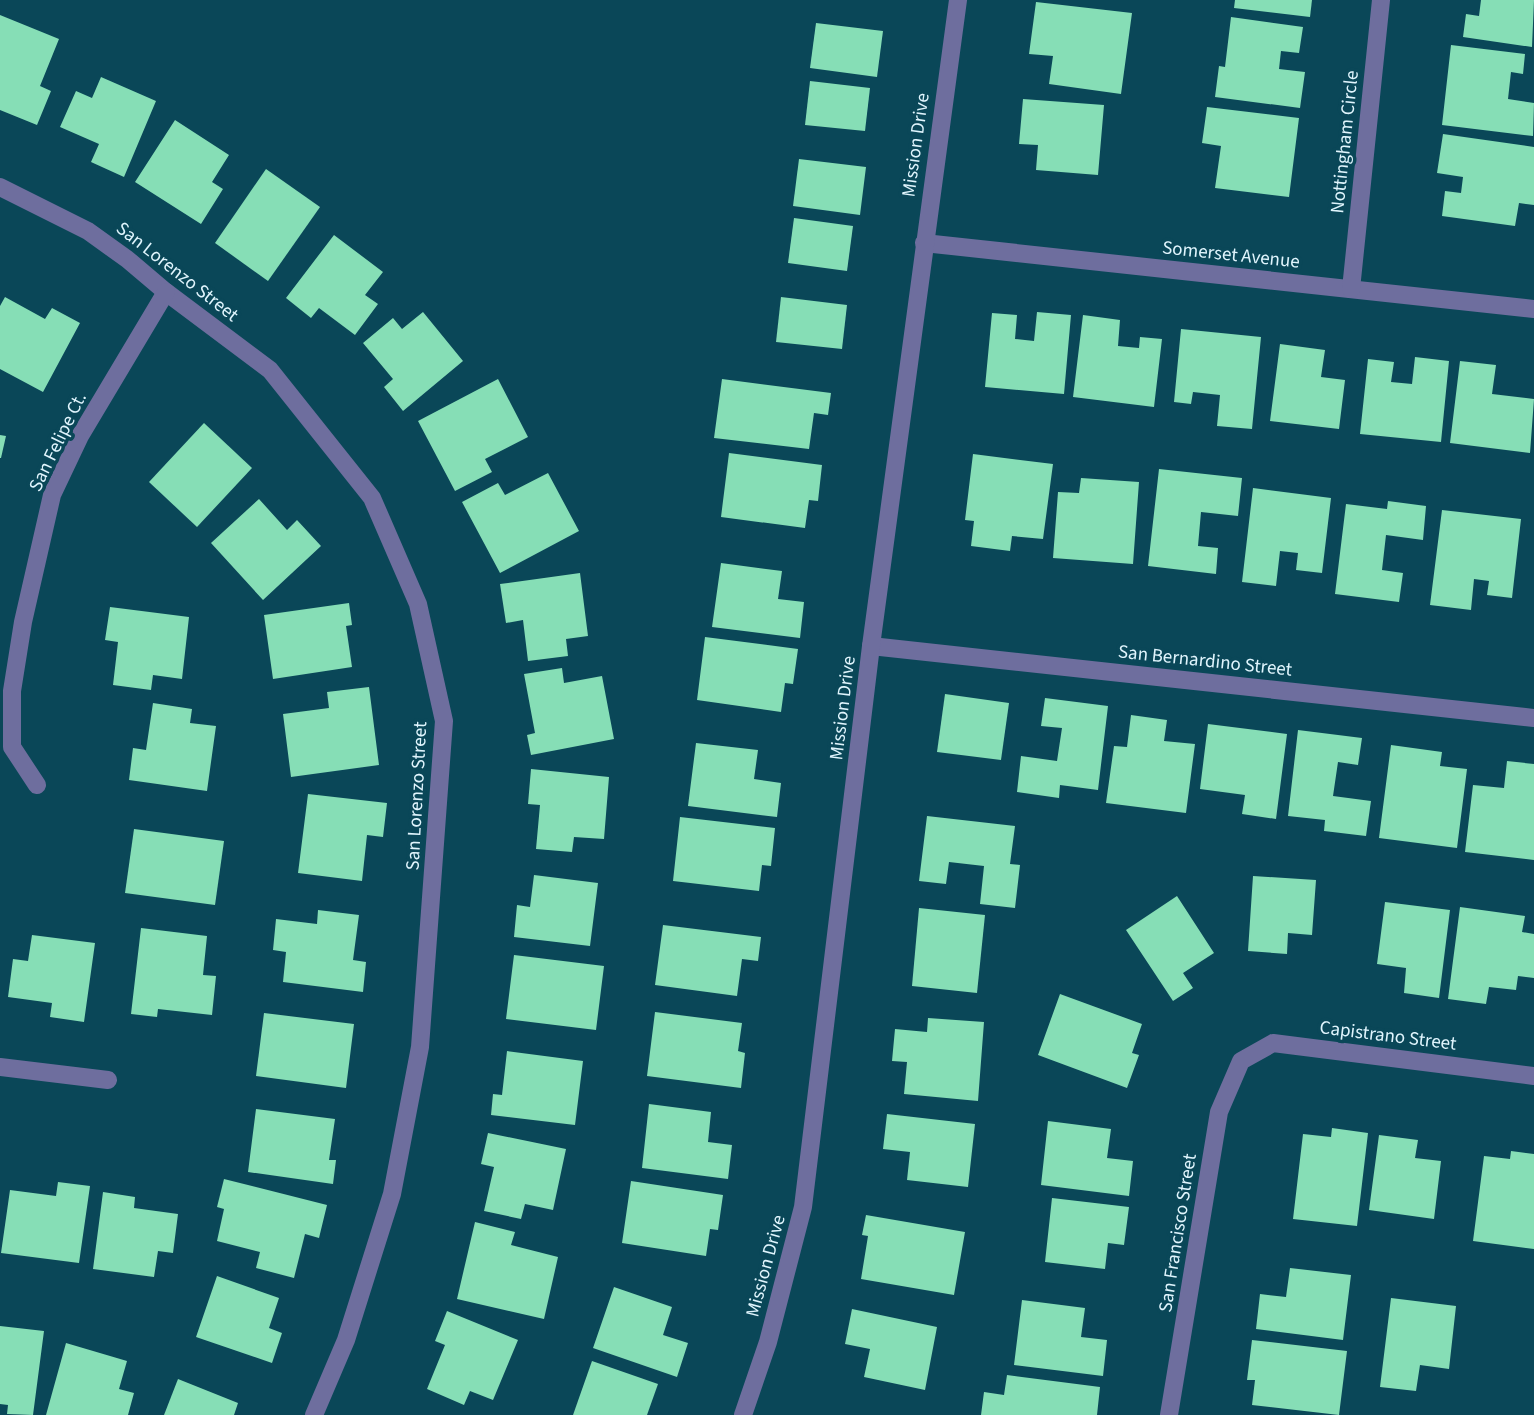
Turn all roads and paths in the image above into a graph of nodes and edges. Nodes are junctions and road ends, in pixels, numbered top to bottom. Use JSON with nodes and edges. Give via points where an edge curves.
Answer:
{"nodes":[{"id":1,"x":958,"y":0,"type":"edge"},
{"id":2,"x":1381,"y":0,"type":"edge"},
{"id":3,"x":0,"y":187,"type":"edge"},
{"id":4,"x":924,"y":243,"type":"junction"},
{"id":5,"x":1351,"y":289,"type":"junction"},
{"id":6,"x":166,"y":292,"type":"junction"},
{"id":7,"x":1534,"y":309,"type":"edge"},
{"id":8,"x":871,"y":646,"type":"junction"},
{"id":9,"x":1534,"y":718,"type":"edge"},
{"id":10,"x":37,"y":785,"type":"dead end"},
{"id":11,"x":1241,"y":1060,"type":"joint"},
{"id":12,"x":0,"y":1067,"type":"edge"},
{"id":13,"x":1534,"y":1076,"type":"edge"},
{"id":14,"x":108,"y":1080,"type":"dead end"},
{"id":15,"x":314,"y":1415,"type":"edge"},
{"id":16,"x":743,"y":1415,"type":"edge"},
{"id":17,"x":1169,"y":1415,"type":"edge"}],
"edges":[{"from":1,"to":4,"type":"street","name":"Mission Drive"},
{"from":2,"to":5,"type":"street","name":"Nottingham Circle"},
{"from":3,"to":6,"type":"street","name":"San Lorenzo Street","via":[[88,231]]},
{"from":4,"to":5,"type":"street","name":"Somerset Avenue"},
{"from":4,"to":8,"type":"street","name":"Mission Drive"},
{"from":5,"to":7,"type":"street","name":"Somerset Avenue"},
{"from":6,"to":10,"type":"street","name":"San Felipe Ct.","via":[[80,436],[52,495],[12,691],[12,747]]},
{"from":6,"to":15,"type":"street","name":"San Lorenzo Street","via":[[270,370],[372,498],[418,604],[444,721],[418,1061],[392,1194],[346,1340]]},
{"from":8,"to":9,"type":"street","name":"San Bernardino Street"},
{"from":8,"to":16,"type":"street","name":"Mission Drive","via":[[803,1207],[768,1342]]},
{"from":11,"to":13,"type":"street","name":"Capistrano Street","via":[[1273,1044]]},
{"from":11,"to":17,"type":"street","name":"San Francisco Street","via":[[1219,1112]]},
{"from":12,"to":14,"type":"street"}]}
